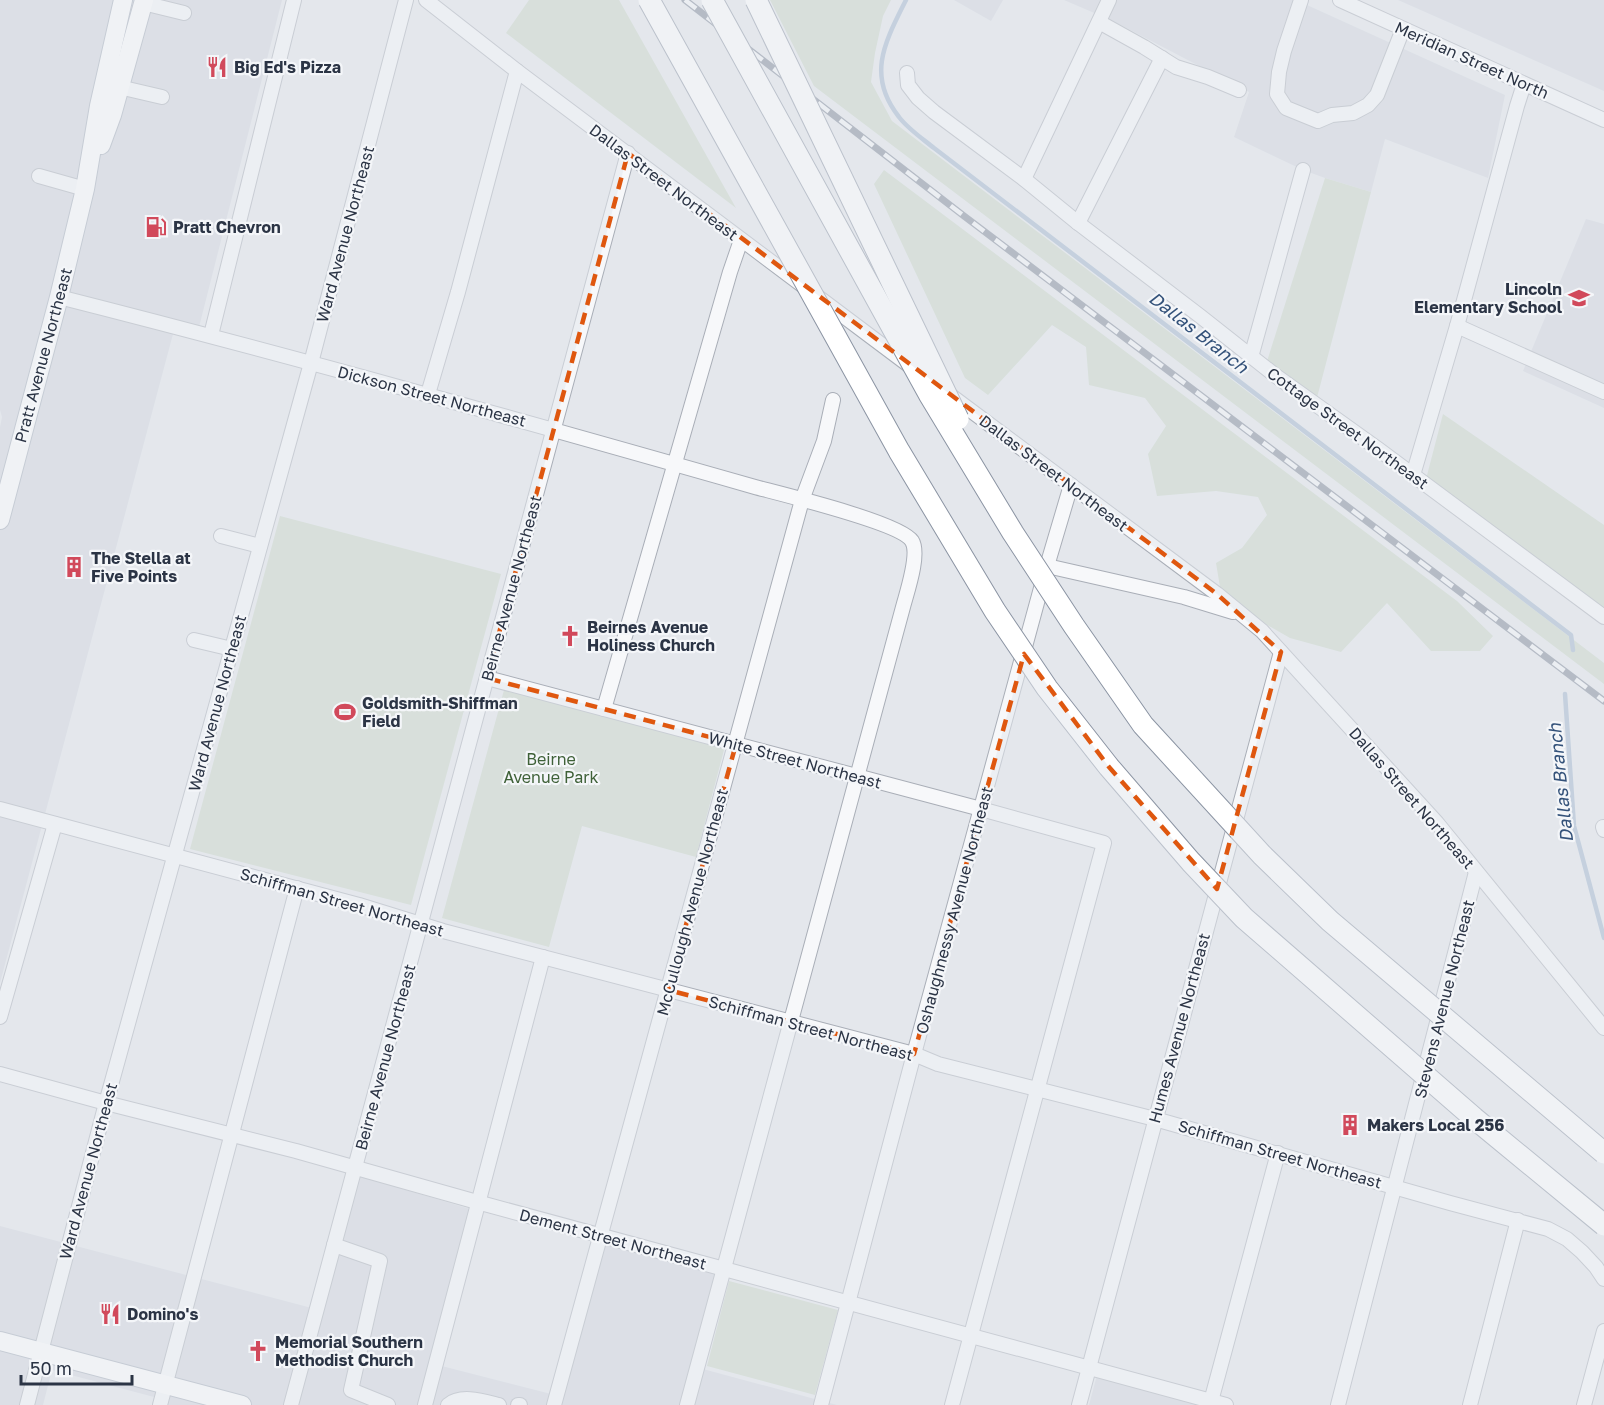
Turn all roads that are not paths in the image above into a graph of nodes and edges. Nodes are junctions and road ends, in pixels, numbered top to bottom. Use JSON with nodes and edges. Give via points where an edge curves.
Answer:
{"nodes":[{"id":1,"x":121,"y":0,"type":"edge"},
{"id":2,"x":294,"y":0,"type":"edge"},
{"id":3,"x":406,"y":0,"type":"edge"},
{"id":4,"x":426,"y":0,"type":"edge"},
{"id":5,"x":649,"y":0,"type":"edge"},
{"id":6,"x":712,"y":0,"type":"edge"},
{"id":7,"x":756,"y":0,"type":"edge"},
{"id":8,"x":1109,"y":0,"type":"edge"},
{"id":9,"x":1301,"y":0,"type":"edge"},
{"id":10,"x":1340,"y":0,"type":"edge"},
{"id":11,"x":143,"y":2,"type":"edge"},
{"id":12,"x":184,"y":13,"type":"dead end"},
{"id":13,"x":1099,"y":22,"type":"junction"},
{"id":14,"x":1403,"y":29,"type":"junction"},
{"id":15,"x":1162,"y":58,"type":"junction"},
{"id":16,"x":517,"y":71,"type":"junction"},
{"id":17,"x":907,"y":73,"type":"dead end"},
{"id":18,"x":1524,"y":84,"type":"junction"},
{"id":19,"x":119,"y":87,"type":"junction"},
{"id":20,"x":1239,"y":90,"type":"dead end"},
{"id":21,"x":162,"y":97,"type":"dead end"},
{"id":22,"x":1604,"y":120,"type":"edge"},
{"id":23,"x":628,"y":153,"type":"junction"},
{"id":24,"x":1303,"y":170,"type":"dead end"},
{"id":25,"x":39,"y":176,"type":"dead end"},
{"id":26,"x":1023,"y":179,"type":"junction"},
{"id":27,"x":85,"y":189,"type":"junction"},
{"id":28,"x":1078,"y":223,"type":"junction"},
{"id":29,"x":741,"y":240,"type":"junction"},
{"id":30,"x":59,"y":297,"type":"junction"},
{"id":31,"x":1457,"y":326,"type":"junction"},
{"id":32,"x":211,"y":335,"type":"junction"},
{"id":33,"x":1251,"y":357,"type":"junction"},
{"id":34,"x":311,"y":363,"type":"junction"},
{"id":35,"x":1604,"y":392,"type":"edge"},
{"id":36,"x":428,"y":394,"type":"junction"},
{"id":37,"x":832,"y":400,"type":"dead end"},
{"id":38,"x":554,"y":430,"type":"junction"},
{"id":39,"x":675,"y":464,"type":"junction"},
{"id":40,"x":1413,"y":475,"type":"junction"},
{"id":41,"x":1071,"y":485,"type":"junction"},
{"id":42,"x":802,"y":500,"type":"junction"},
{"id":43,"x":0,"y":520,"type":"edge"},
{"id":44,"x":1013,"y":533,"type":"junction"},
{"id":45,"x":221,"y":536,"type":"dead end"},
{"id":46,"x":260,"y":546,"type":"junction"},
{"id":47,"x":1047,"y":567,"type":"junction"},
{"id":48,"x":1241,"y":614,"type":"junction"},
{"id":49,"x":1604,"y":617,"type":"edge"},
{"id":50,"x":194,"y":640,"type":"dead end"},
{"id":51,"x":232,"y":649,"type":"junction"},
{"id":52,"x":1281,"y":652,"type":"junction"},
{"id":53,"x":487,"y":678,"type":"junction"},
{"id":54,"x":604,"y":709,"type":"junction"},
{"id":55,"x":736,"y":744,"type":"junction"},
{"id":56,"x":857,"y":776,"type":"junction"},
{"id":57,"x":0,"y":809,"type":"edge"},
{"id":58,"x":981,"y":809,"type":"junction"},
{"id":59,"x":55,"y":824,"type":"junction"},
{"id":60,"x":174,"y":856,"type":"junction"},
{"id":61,"x":1476,"y":872,"type":"junction"},
{"id":62,"x":297,"y":888,"type":"junction"},
{"id":63,"x":421,"y":924,"type":"junction"},
{"id":64,"x":543,"y":957,"type":"junction"},
{"id":65,"x":668,"y":990,"type":"junction"},
{"id":66,"x":0,"y":1017,"type":"edge"},
{"id":67,"x":791,"y":1023,"type":"junction"},
{"id":68,"x":1604,"y":1028,"type":"edge"},
{"id":69,"x":914,"y":1054,"type":"junction"},
{"id":70,"x":0,"y":1074,"type":"edge"},
{"id":71,"x":1038,"y":1089,"type":"junction"},
{"id":72,"x":106,"y":1103,"type":"junction"},
{"id":73,"x":1155,"y":1119,"type":"junction"},
{"id":74,"x":232,"y":1134,"type":"junction"},
{"id":75,"x":1278,"y":1153,"type":"junction"},
{"id":76,"x":1604,"y":1153,"type":"edge"},
{"id":77,"x":355,"y":1168,"type":"junction"},
{"id":78,"x":1395,"y":1187,"type":"junction"},
{"id":79,"x":477,"y":1203,"type":"junction"},
{"id":80,"x":1518,"y":1220,"type":"junction"},
{"id":81,"x":1604,"y":1225,"type":"edge"},
{"id":82,"x":601,"y":1236,"type":"junction"},
{"id":83,"x":334,"y":1245,"type":"junction"},
{"id":84,"x":723,"y":1269,"type":"junction"},
{"id":85,"x":1604,"y":1279,"type":"edge"},
{"id":86,"x":848,"y":1303,"type":"junction"},
{"id":87,"x":1604,"y":1331,"type":"edge"},
{"id":88,"x":972,"y":1336,"type":"junction"},
{"id":89,"x":0,"y":1341,"type":"edge"},
{"id":90,"x":41,"y":1352,"type":"junction"},
{"id":91,"x":1089,"y":1368,"type":"junction"},
{"id":92,"x":166,"y":1385,"type":"junction"},
{"id":93,"x":1211,"y":1403,"type":"edge"},
{"id":94,"x":27,"y":1405,"type":"edge"},
{"id":95,"x":160,"y":1405,"type":"edge"},
{"id":96,"x":242,"y":1405,"type":"edge"},
{"id":97,"x":291,"y":1405,"type":"edge"},
{"id":98,"x":388,"y":1405,"type":"edge"},
{"id":99,"x":425,"y":1405,"type":"edge"},
{"id":100,"x":448,"y":1405,"type":"edge"},
{"id":101,"x":499,"y":1405,"type":"edge"},
{"id":102,"x":554,"y":1405,"type":"edge"},
{"id":103,"x":687,"y":1405,"type":"edge"},
{"id":104,"x":821,"y":1405,"type":"edge"},
{"id":105,"x":952,"y":1405,"type":"edge"},
{"id":106,"x":1079,"y":1405,"type":"edge"},
{"id":107,"x":1226,"y":1405,"type":"edge"},
{"id":108,"x":1338,"y":1405,"type":"edge"},
{"id":109,"x":1470,"y":1405,"type":"edge"},
{"id":110,"x":1584,"y":1405,"type":"edge"}],
"edges":[{"from":1,"to":27,"type":"main road","name":"Pratt Avenue Northeast"},
{"from":2,"to":32,"type":"street"},
{"from":3,"to":34,"type":"street","name":"Ward Avenue Northeast"},
{"from":4,"to":16,"type":"street","name":"Dallas Street Northeast"},
{"from":5,"to":81,"type":"highway","bridge":true,"via":[[899,451],[995,611],[1047,688],[1109,767],[1244,918]]},
{"from":6,"to":44,"type":"highway","bridge":true,"via":[[929,394]]},
{"from":7,"to":44,"type":"highway","bridge":true},
{"from":8,"to":13,"type":"street"},
{"from":9,"to":14,"type":"street","via":[[1284,51],[1277,94],[1286,108],[1318,122],[1368,105],[1377,95]]},
{"from":10,"to":14,"type":"street","name":"Meridian Street North"},
{"from":11,"to":12,"type":"street"},
{"from":11,"to":19,"type":"main road","name":"Pratt Avenue Northeast"},
{"from":13,"to":15,"type":"street"},
{"from":13,"to":26,"type":"street"},
{"from":14,"to":18,"type":"street","name":"Meridian Street North"},
{"from":15,"to":20,"type":"street"},
{"from":15,"to":28,"type":"street"},
{"from":16,"to":23,"type":"street","name":"Dallas Street Northeast"},
{"from":16,"to":36,"type":"street"},
{"from":17,"to":26,"type":"street","name":"Cottage Street Northeast","via":[[908,85],[918,98]]},
{"from":18,"to":22,"type":"street","name":"Meridian Street North"},
{"from":18,"to":31,"type":"street"},
{"from":19,"to":21,"type":"street"},
{"from":19,"to":27,"type":"main road","name":"Pratt Avenue Northeast"},
{"from":23,"to":29,"type":"street","name":"Dallas Street Northeast"},
{"from":23,"to":38,"type":"street","name":"Beirne Avenue Northeast"},
{"from":24,"to":33,"type":"street"},
{"from":25,"to":27,"type":"street"},
{"from":26,"to":28,"type":"street","name":"Cottage Street Northeast"},
{"from":27,"to":30,"type":"main road","name":"Pratt Avenue Northeast"},
{"from":28,"to":33,"type":"street","name":"Cottage Street Northeast"},
{"from":29,"to":39,"type":"street"},
{"from":29,"to":41,"type":"street","name":"Dallas Street Northeast"},
{"from":30,"to":32,"type":"street","name":"Dickson Street Northeast"},
{"from":30,"to":43,"type":"main road","name":"Pratt Avenue Northeast"},
{"from":31,"to":35,"type":"street"},
{"from":31,"to":40,"type":"street"},
{"from":32,"to":34,"type":"street","name":"Dickson Street Northeast"},
{"from":33,"to":40,"type":"street","name":"Cottage Street Northeast"},
{"from":34,"to":36,"type":"street","name":"Dickson Street Northeast"},
{"from":34,"to":46,"type":"street","name":"Ward Avenue Northeast"},
{"from":36,"to":38,"type":"street","name":"Dickson Street Northeast"},
{"from":37,"to":42,"type":"street","name":"McCullough Avenue Northeast","via":[[824,441]]},
{"from":38,"to":39,"type":"street","name":"Dickson Street Northeast"},
{"from":38,"to":53,"type":"street","name":"Beirne Avenue Northeast"},
{"from":39,"to":42,"type":"street","name":"Dickson Street Northeast"},
{"from":39,"to":54,"type":"street"},
{"from":40,"to":49,"type":"street","name":"Cottage Street Northeast"},
{"from":41,"to":47,"type":"street","name":"Oshaughnessy Avenue Northeast"},
{"from":41,"to":48,"type":"street","name":"Dallas Street Northeast"},
{"from":42,"to":55,"type":"street","name":"McCullough Avenue Northeast"},
{"from":42,"to":56,"type":"street","name":"Dickson Street Northeast","via":[[902,532],[912,541],[915,554]]},
{"from":44,"to":76,"type":"highway","bridge":true,"via":[[1143,725],[1262,855],[1330,921]]},
{"from":45,"to":46,"type":"street"},
{"from":46,"to":51,"type":"street","name":"Ward Avenue Northeast"},
{"from":47,"to":48,"type":"street","via":[[1184,597]]},
{"from":47,"to":58,"type":"street","name":"Oshaughnessy Avenue Northeast"},
{"from":48,"to":52,"type":"street","name":"Dallas Street Northeast"},
{"from":50,"to":51,"type":"street"},
{"from":51,"to":60,"type":"street","name":"Ward Avenue Northeast"},
{"from":52,"to":61,"type":"street","name":"Dallas Street Northeast","via":[[1437,823]]},
{"from":52,"to":73,"type":"street","name":"Humes Avenue Northeast"},
{"from":53,"to":54,"type":"street","name":"White Street Northeast"},
{"from":53,"to":63,"type":"street","name":"Beirne Avenue Northeast"},
{"from":54,"to":55,"type":"street","name":"White Street Northeast"},
{"from":55,"to":56,"type":"street","name":"White Street Northeast"},
{"from":55,"to":65,"type":"street","name":"McCullough Avenue Northeast"},
{"from":56,"to":58,"type":"street","name":"White Street Northeast"},
{"from":56,"to":67,"type":"street","name":"Dickson Street Northeast"},
{"from":57,"to":59,"type":"street","name":"Schiffman Street Northeast"},
{"from":58,"to":69,"type":"street","name":"Oshaughnessy Avenue Northeast"},
{"from":58,"to":71,"type":"street","name":"White Street Northeast","via":[[1104,843]]},
{"from":59,"to":60,"type":"street","name":"Schiffman Street Northeast"},
{"from":59,"to":66,"type":"street"},
{"from":60,"to":62,"type":"street","name":"Schiffman Street Northeast"},
{"from":60,"to":72,"type":"street","name":"Ward Avenue Northeast"},
{"from":61,"to":68,"type":"street","name":"Dallas Street Northeast"},
{"from":61,"to":78,"type":"street","name":"Stevens Avenue Northeast"},
{"from":62,"to":63,"type":"street","name":"Schiffman Street Northeast"},
{"from":62,"to":74,"type":"street"},
{"from":63,"to":64,"type":"street","name":"Schiffman Street Northeast"},
{"from":63,"to":77,"type":"street","name":"Beirne Avenue Northeast"},
{"from":64,"to":65,"type":"street","name":"Schiffman Street Northeast"},
{"from":64,"to":79,"type":"street"},
{"from":65,"to":67,"type":"street","name":"Schiffman Street Northeast"},
{"from":65,"to":82,"type":"street","name":"McCullough Avenue Northeast"},
{"from":67,"to":69,"type":"street","name":"Schiffman Street Northeast"},
{"from":67,"to":84,"type":"street","name":"Dickson Street Northeast"},
{"from":69,"to":71,"type":"street","name":"Schiffman Street Northeast","via":[[938,1064]]},
{"from":69,"to":86,"type":"street","name":"Oshaughnessy Avenue Northeast"},
{"from":70,"to":72,"type":"street","name":"Dement Street Northeast"},
{"from":71,"to":73,"type":"street","name":"Schiffman Street Northeast"},
{"from":71,"to":88,"type":"street"},
{"from":72,"to":74,"type":"street","name":"Dement Street Northeast"},
{"from":72,"to":90,"type":"street","name":"Ward Avenue Northeast"},
{"from":73,"to":75,"type":"street","name":"Schiffman Street Northeast"},
{"from":73,"to":91,"type":"street","name":"Humes Avenue Northeast"},
{"from":74,"to":77,"type":"street","name":"Dement Street Northeast"},
{"from":74,"to":92,"type":"street"},
{"from":75,"to":78,"type":"street","name":"Schiffman Street Northeast"},
{"from":75,"to":93,"type":"street"},
{"from":77,"to":79,"type":"street","name":"Dement Street Northeast"},
{"from":77,"to":83,"type":"street","name":"Beirne Avenue Northeast"},
{"from":78,"to":80,"type":"street","name":"Schiffman Street Northeast"},
{"from":78,"to":108,"type":"street","name":"Stevens Avenue Northeast"},
{"from":79,"to":82,"type":"street","name":"Dement Street Northeast"},
{"from":79,"to":99,"type":"street"},
{"from":80,"to":85,"type":"street","name":"Schiffman Street Northeast","via":[[1567,1239]]},
{"from":80,"to":109,"type":"street"},
{"from":82,"to":84,"type":"street","name":"Dement Street Northeast"},
{"from":82,"to":102,"type":"street","name":"McCullough Avenue Northeast"},
{"from":83,"to":97,"type":"street","name":"Beirne Avenue Northeast"},
{"from":83,"to":98,"type":"street","via":[[380,1261],[351,1390]]},
{"from":84,"to":86,"type":"street","name":"Dement Street Northeast"},
{"from":84,"to":103,"type":"street","name":"Dickson Street Northeast"},
{"from":86,"to":88,"type":"street","name":"Dement Street Northeast"},
{"from":86,"to":104,"type":"street","name":"Oshaughnessy Avenue Northeast"},
{"from":87,"to":110,"type":"street"},
{"from":88,"to":91,"type":"street","name":"Dement Street Northeast"},
{"from":88,"to":105,"type":"street"},
{"from":89,"to":90,"type":"main road"},
{"from":90,"to":92,"type":"main road"},
{"from":90,"to":94,"type":"street","name":"Ward Avenue Northeast"},
{"from":91,"to":93,"type":"street","name":"Dement Street Northeast"},
{"from":91,"to":106,"type":"street","name":"Humes Avenue Northeast"},
{"from":92,"to":95,"type":"street"},
{"from":92,"to":96,"type":"main road"},
{"from":93,"to":107,"type":"street","name":"Dement Street Northeast"},
{"from":100,"to":101,"type":"street","via":[[461,1399]]}]}
